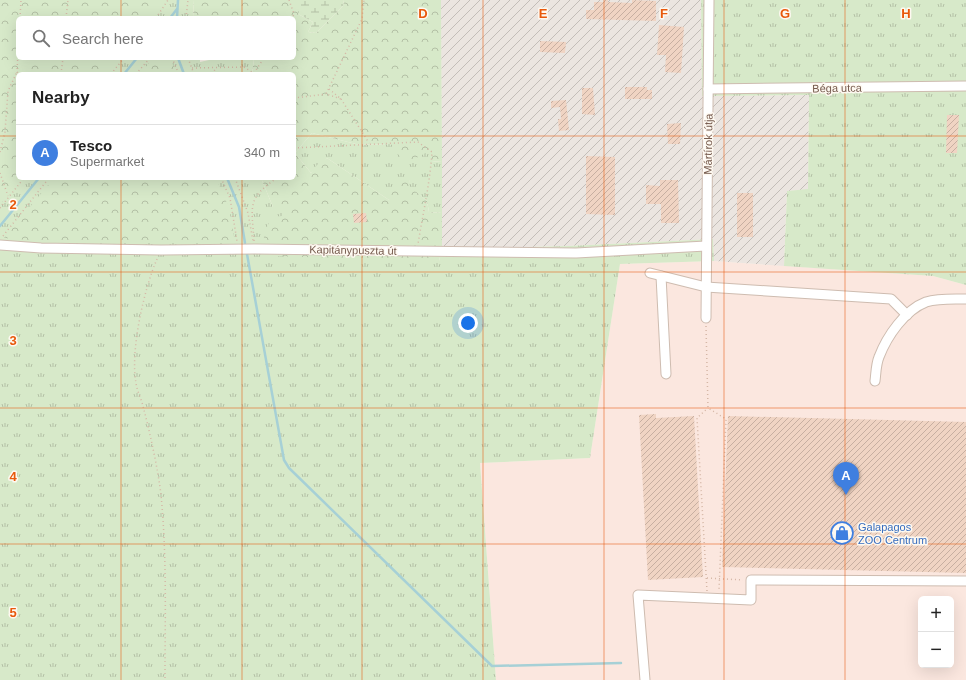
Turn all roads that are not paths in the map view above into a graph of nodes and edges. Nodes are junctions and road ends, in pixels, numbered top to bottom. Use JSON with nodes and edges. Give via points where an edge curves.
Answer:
{"nodes":[{"id":1,"x":709,"y":0,"type":"edge"},
{"id":2,"x":966,"y":86,"type":"edge"},
{"id":3,"x":708,"y":89,"type":"junction"},
{"id":4,"x":0,"y":245,"type":"edge"},
{"id":5,"x":706,"y":246,"type":"junction"},
{"id":6,"x":650,"y":273,"type":"dead end"},
{"id":7,"x":661,"y":276,"type":"junction"},
{"id":8,"x":706,"y":287,"type":"junction"},
{"id":9,"x":966,"y":298,"type":"edge"},
{"id":10,"x":907,"y":315,"type":"junction"},
{"id":11,"x":706,"y":318,"type":"road end"},
{"id":12,"x":666,"y":374,"type":"dead end"},
{"id":13,"x":875,"y":381,"type":"dead end"},
{"id":14,"x":966,"y":581,"type":"edge"},
{"id":15,"x":644,"y":680,"type":"edge"}],
"edges":[{"from":1,"to":3,"type":"street","name":"Mártírok útja"},
{"from":2,"to":3,"type":"street","name":"Béga utca"},
{"from":3,"to":5,"type":"street","name":"Mártírok útja"},
{"from":4,"to":5,"type":"street","name":"Kapitánypuszta út","via":[[161,250],[576,253]]},
{"from":5,"to":8,"type":"street","name":"Mártírok útja"},
{"from":6,"to":7,"type":"street"},
{"from":7,"to":8,"type":"street"},
{"from":7,"to":12,"type":"street"},
{"from":8,"to":10,"type":"street","via":[[891,299]]},
{"from":8,"to":11,"type":"street","name":"Mártírok útja"},
{"from":9,"to":10,"type":"street","via":[[926,302]]},
{"from":10,"to":13,"type":"street","via":[[878,358]]},
{"from":14,"to":15,"type":"street","via":[[751,580],[750,600],[638,595]]}]}
